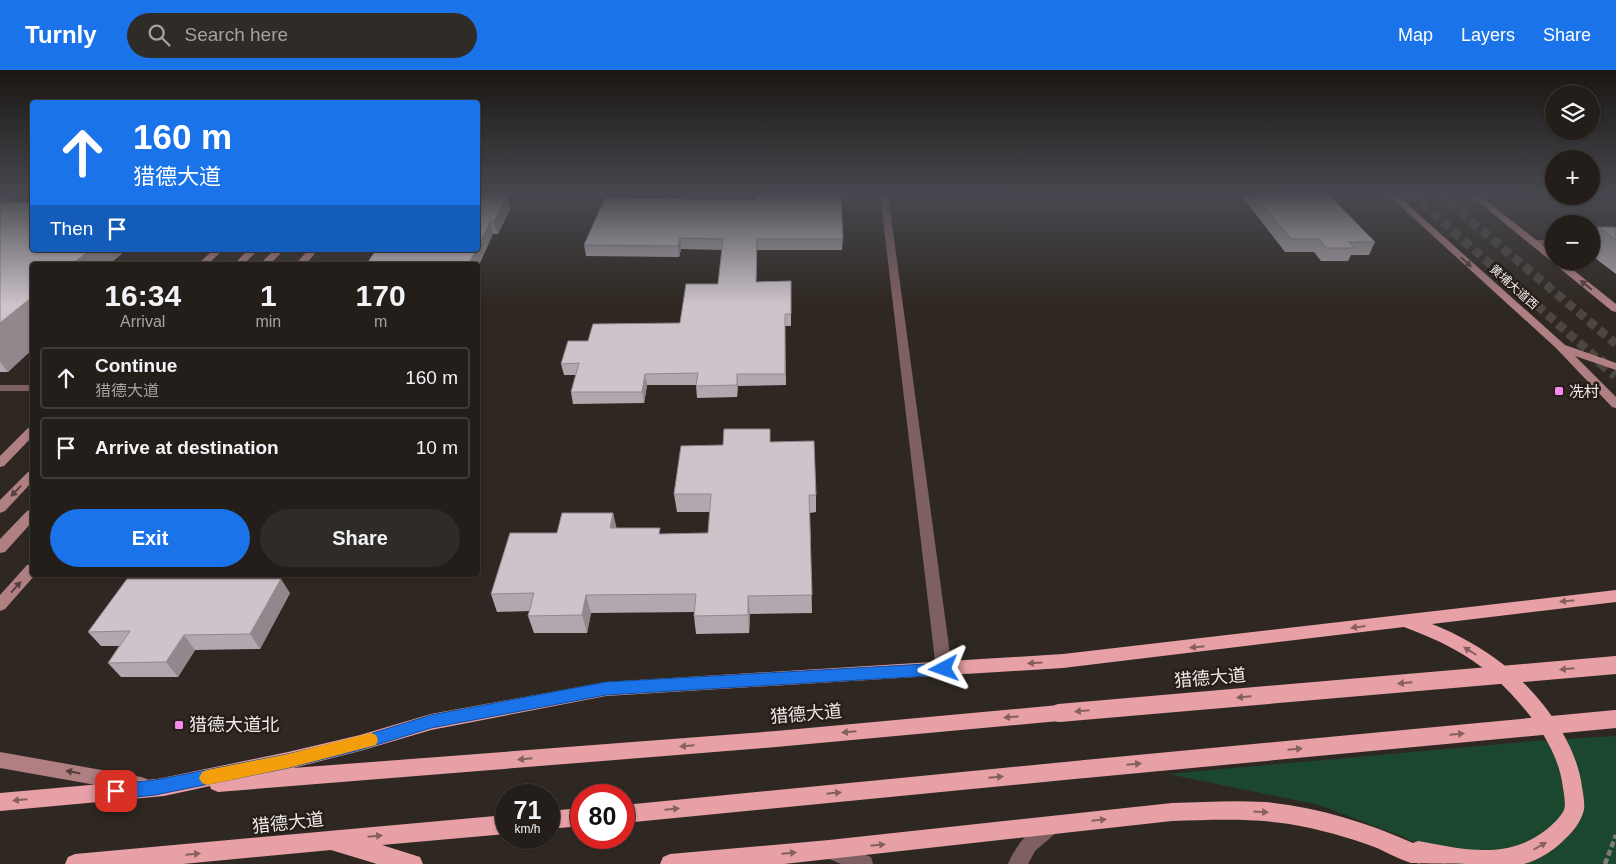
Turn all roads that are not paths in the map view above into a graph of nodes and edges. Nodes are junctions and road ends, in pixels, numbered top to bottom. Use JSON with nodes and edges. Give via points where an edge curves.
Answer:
{"nodes":[{"id":1,"x":889,"y":231,"type":"edge"},
{"id":2,"x":1432,"y":231,"type":"edge"},
{"id":3,"x":1519,"y":231,"type":"edge"},
{"id":4,"x":1532,"y":242,"type":"junction"},
{"id":5,"x":1545,"y":242,"type":"edge"},
{"id":6,"x":216,"y":252,"type":"edge"},
{"id":7,"x":251,"y":252,"type":"edge"},
{"id":8,"x":276,"y":252,"type":"edge"},
{"id":9,"x":311,"y":252,"type":"edge"},
{"id":10,"x":1545,"y":252,"type":"edge"},
{"id":11,"x":205,"y":262,"type":"edge"},
{"id":12,"x":241,"y":262,"type":"edge"},
{"id":13,"x":267,"y":262,"type":"edge"},
{"id":14,"x":303,"y":262,"type":"edge"},
{"id":15,"x":1567,"y":270,"type":"edge"},
{"id":16,"x":1616,"y":309,"type":"edge"},
{"id":17,"x":1560,"y":346,"type":"junction"},
{"id":18,"x":1616,"y":367,"type":"edge"},
{"id":19,"x":0,"y":388,"type":"edge"},
{"id":20,"x":30,"y":388,"type":"edge"},
{"id":21,"x":1616,"y":404,"type":"edge"},
{"id":22,"x":30,"y":433,"type":"edge"},
{"id":23,"x":0,"y":463,"type":"edge"},
{"id":24,"x":30,"y":477,"type":"edge"},
{"id":25,"x":0,"y":508,"type":"edge"},
{"id":26,"x":30,"y":516,"type":"edge"},
{"id":27,"x":0,"y":548,"type":"edge"},
{"id":28,"x":30,"y":571,"type":"edge"},
{"id":29,"x":1616,"y":596,"type":"edge"},
{"id":30,"x":0,"y":605,"type":"edge"},
{"id":31,"x":1406,"y":621,"type":"junction"},
{"id":32,"x":1616,"y":665,"type":"edge"},
{"id":33,"x":944,"y":669,"type":"junction"},
{"id":34,"x":1616,"y":719,"type":"edge"},
{"id":35,"x":0,"y":760,"type":"edge"},
{"id":36,"x":155,"y":788,"type":"junction"},
{"id":37,"x":0,"y":802,"type":"edge"},
{"id":38,"x":635,"y":813,"type":"edge"},
{"id":39,"x":495,"y":825,"type":"edge"},
{"id":40,"x":1051,"y":826,"type":"junction"},
{"id":41,"x":327,"y":840,"type":"junction"},
{"id":42,"x":1407,"y":849,"type":"junction"},
{"id":43,"x":830,"y":850,"type":"junction"},
{"id":44,"x":74,"y":864,"type":"edge"},
{"id":45,"x":413,"y":864,"type":"edge"},
{"id":46,"x":670,"y":864,"type":"edge"},
{"id":47,"x":864,"y":864,"type":"edge"},
{"id":48,"x":1018,"y":864,"type":"edge"},
{"id":49,"x":1434,"y":864,"type":"edge"}],
"edges":[{"from":1,"to":33,"type":"street"},
{"from":2,"to":17,"type":"main road","name":"黄埔大道西","one_way":true},
{"from":3,"to":4,"type":"main road"},
{"from":4,"to":5,"type":"lane"},
{"from":4,"to":10,"type":"main road"},
{"from":6,"to":11,"type":"main road"},
{"from":7,"to":12,"type":"main road"},
{"from":8,"to":13,"type":"main road"},
{"from":9,"to":14,"type":"main road"},
{"from":16,"to":15,"type":"main road","one_way":true},
{"from":17,"to":18,"type":"main road"},
{"from":17,"to":21,"type":"main road","name":"黄埔大道西"},
{"from":19,"to":20,"type":"lane"},
{"from":22,"to":23,"type":"main road"},
{"from":24,"to":25,"type":"main road","one_way":true},
{"from":26,"to":27,"type":"main road"},
{"from":30,"to":28,"type":"main road","one_way":true},
{"from":29,"to":31,"type":"highway","one_way":true},
{"from":31,"to":33,"type":"highway","one_way":true,"via":[[1063,661]]},
{"from":42,"to":31,"type":"highway","one_way":true,"via":[[1476,860],[1524,855],[1543,846],[1564,828],[1574,810],[1573,785],[1565,755],[1536,709],[1484,659],[1437,632]]},
{"from":32,"to":36,"type":"highway","name":"猎德大道","one_way":true,"bridge":true,"via":[[776,739]]},
{"from":33,"to":36,"type":"highway","via":[[606,689],[431,722],[288,761]]},
{"from":38,"to":34,"type":"highway","one_way":true,"bridge":true},
{"from":36,"to":35,"type":"main road","one_way":true},
{"from":36,"to":37,"type":"highway","name":"猎德大道","one_way":true},
{"from":41,"to":39,"type":"highway","name":"猎德大道","one_way":true},
{"from":40,"to":42,"type":"highway","one_way":true,"via":[[1172,812],[1268,812],[1313,820]]},
{"from":43,"to":40,"type":"highway","one_way":true},
{"from":40,"to":48,"type":"street","via":[[1029,845]]},
{"from":44,"to":41,"type":"highway","name":"猎德大道","one_way":true},
{"from":41,"to":45,"type":"highway"},
{"from":42,"to":49,"type":"highway"},
{"from":46,"to":43,"type":"highway","one_way":true},
{"from":43,"to":47,"type":"street"}]}
